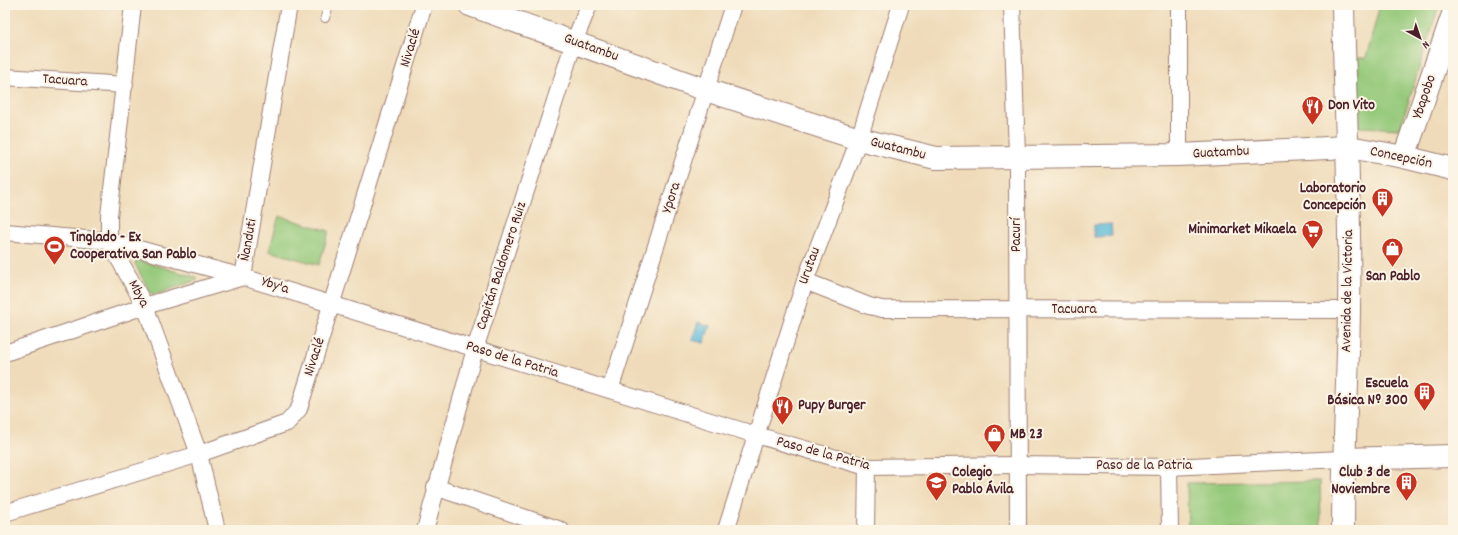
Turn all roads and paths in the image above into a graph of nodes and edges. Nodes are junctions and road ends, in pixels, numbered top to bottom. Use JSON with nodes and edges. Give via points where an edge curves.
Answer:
{"nodes":[{"id":1,"x":133,"y":5,"type":"edge"},
{"id":2,"x":289,"y":5,"type":"edge"},
{"id":3,"x":328,"y":5,"type":"edge"},
{"id":4,"x":424,"y":5,"type":"edge"},
{"id":5,"x":470,"y":5,"type":"edge"},
{"id":6,"x":589,"y":5,"type":"edge"},
{"id":7,"x":733,"y":5,"type":"edge"},
{"id":8,"x":901,"y":5,"type":"edge"},
{"id":9,"x":1012,"y":5,"type":"edge"},
{"id":10,"x":1179,"y":5,"type":"edge"},
{"id":11,"x":1343,"y":5,"type":"edge"},
{"id":12,"x":1453,"y":14,"type":"edge"},
{"id":13,"x":325,"y":18,"type":"dead end"},
{"id":14,"x":574,"y":42,"type":"junction"},
{"id":15,"x":5,"y":77,"type":"edge"},
{"id":16,"x":125,"y":85,"type":"junction"},
{"id":17,"x":706,"y":90,"type":"junction"},
{"id":18,"x":858,"y":139,"type":"junction"},
{"id":19,"x":1349,"y":147,"type":"junction"},
{"id":20,"x":1179,"y":155,"type":"junction"},
{"id":21,"x":1017,"y":156,"type":"junction"},
{"id":22,"x":1404,"y":157,"type":"junction"},
{"id":23,"x":1453,"y":169,"type":"edge"},
{"id":24,"x":5,"y":232,"type":"edge"},
{"id":25,"x":108,"y":241,"type":"junction"},
{"id":26,"x":243,"y":277,"type":"junction"},
{"id":27,"x":804,"y":281,"type":"junction"},
{"id":28,"x":333,"y":303,"type":"junction"},
{"id":29,"x":145,"y":306,"type":"junction"},
{"id":30,"x":1017,"y":310,"type":"junction"},
{"id":31,"x":1349,"y":310,"type":"junction"},
{"id":32,"x":475,"y":349,"type":"junction"},
{"id":33,"x":5,"y":353,"type":"edge"},
{"id":34,"x":610,"y":390,"type":"junction"},
{"id":35,"x":756,"y":435,"type":"junction"},
{"id":36,"x":199,"y":454,"type":"junction"},
{"id":37,"x":1453,"y":456,"type":"edge"},
{"id":38,"x":1343,"y":459,"type":"junction"},
{"id":39,"x":1017,"y":465,"type":"junction"},
{"id":40,"x":1169,"y":467,"type":"junction"},
{"id":41,"x":867,"y":468,"type":"junction"},
{"id":42,"x":435,"y":487,"type":"junction"},
{"id":43,"x":5,"y":513,"type":"edge"},
{"id":44,"x":217,"y":530,"type":"edge"},
{"id":45,"x":425,"y":530,"type":"edge"},
{"id":46,"x":561,"y":530,"type":"edge"},
{"id":47,"x":726,"y":530,"type":"edge"},
{"id":48,"x":866,"y":530,"type":"edge"},
{"id":49,"x":1018,"y":530,"type":"edge"},
{"id":50,"x":1170,"y":530,"type":"edge"},
{"id":51,"x":1343,"y":530,"type":"edge"}],
"edges":[{"from":1,"to":16,"type":"street"},
{"from":2,"to":26,"type":"street","name":"Ñanduti"},
{"from":3,"to":13,"type":"lane"},
{"from":4,"to":28,"type":"street","name":"Nivaclé"},
{"from":5,"to":14,"type":"street","name":"Guatambu"},
{"from":6,"to":14,"type":"street","name":"Capitán Baldomero Ruiz"},
{"from":7,"to":17,"type":"street","name":"Ypora"},
{"from":8,"to":18,"type":"street","name":"Urutau"},
{"from":9,"to":21,"type":"street","name":"Pacurí"},
{"from":10,"to":20,"type":"street"},
{"from":11,"to":19,"type":"street","name":"Avenida de la Victoria","via":[[1345,104]]},
{"from":12,"to":22,"type":"street","name":"Ybapobo"},
{"from":14,"to":17,"type":"street","name":"Guatambu"},
{"from":14,"to":32,"type":"street","name":"Capitán Baldomero Ruiz"},
{"from":15,"to":16,"type":"street","name":"Tacuara"},
{"from":16,"to":25,"type":"street"},
{"from":17,"to":18,"type":"street","name":"Guatambu"},
{"from":17,"to":34,"type":"street","name":"Ypora"},
{"from":18,"to":21,"type":"street","name":"Guatambu","via":[[936,158]]},
{"from":18,"to":27,"type":"street","name":"Urutau"},
{"from":19,"to":20,"type":"street","name":"Guatambu"},
{"from":19,"to":22,"type":"street","name":"Concepción"},
{"from":19,"to":31,"type":"street","name":"Avenida de la Victoria"},
{"from":20,"to":21,"type":"street","name":"Guatambu"},
{"from":21,"to":30,"type":"street","name":"Pacurí"},
{"from":22,"to":23,"type":"street","name":"Concepción"},
{"from":24,"to":25,"type":"street","name":"Yby'a"},
{"from":25,"to":26,"type":"street","name":"Yby'a"},
{"from":25,"to":29,"type":"street","name":"Mbya"},
{"from":26,"to":28,"type":"street","name":"Yby'a"},
{"from":26,"to":29,"type":"street","name":"Ñanduti"},
{"from":27,"to":30,"type":"street","name":"Tacuara","via":[[882,309]]},
{"from":27,"to":35,"type":"street","name":"Urutau"},
{"from":28,"to":32,"type":"street","name":"Paso de la Patria"},
{"from":28,"to":36,"type":"street","name":"Nivaclé","via":[[299,409],[287,423]]},
{"from":29,"to":33,"type":"street","name":"Ñanduti"},
{"from":29,"to":36,"type":"street","name":"Mbya"},
{"from":30,"to":31,"type":"street","name":"Tacuara"},
{"from":30,"to":39,"type":"street","name":"Pacurí"},
{"from":31,"to":38,"type":"street","name":"Avenida de la Victoria"},
{"from":32,"to":34,"type":"street","name":"Paso de la Patria"},
{"from":32,"to":42,"type":"street","name":"Capitán Baldomero Ruiz"},
{"from":34,"to":35,"type":"street","name":"Paso de la Patria"},
{"from":35,"to":41,"type":"street","name":"Paso de la Patria"},
{"from":35,"to":47,"type":"street","name":"Urutau"},
{"from":36,"to":43,"type":"street","name":"Nivaclé"},
{"from":36,"to":44,"type":"street","name":"Mbya"},
{"from":37,"to":38,"type":"street","name":"Paso de la Patria"},
{"from":38,"to":40,"type":"street","name":"Paso de la Patria"},
{"from":38,"to":51,"type":"street","name":"Avenida de la Victoria"},
{"from":39,"to":40,"type":"street","name":"Paso de la Patria"},
{"from":39,"to":41,"type":"street","name":"Paso de la Patria"},
{"from":39,"to":49,"type":"street","name":"Pacurí"},
{"from":40,"to":50,"type":"street"},
{"from":41,"to":48,"type":"street"},
{"from":42,"to":45,"type":"street","name":"Capitán Baldomero Ruiz"},
{"from":42,"to":46,"type":"street"}]}
